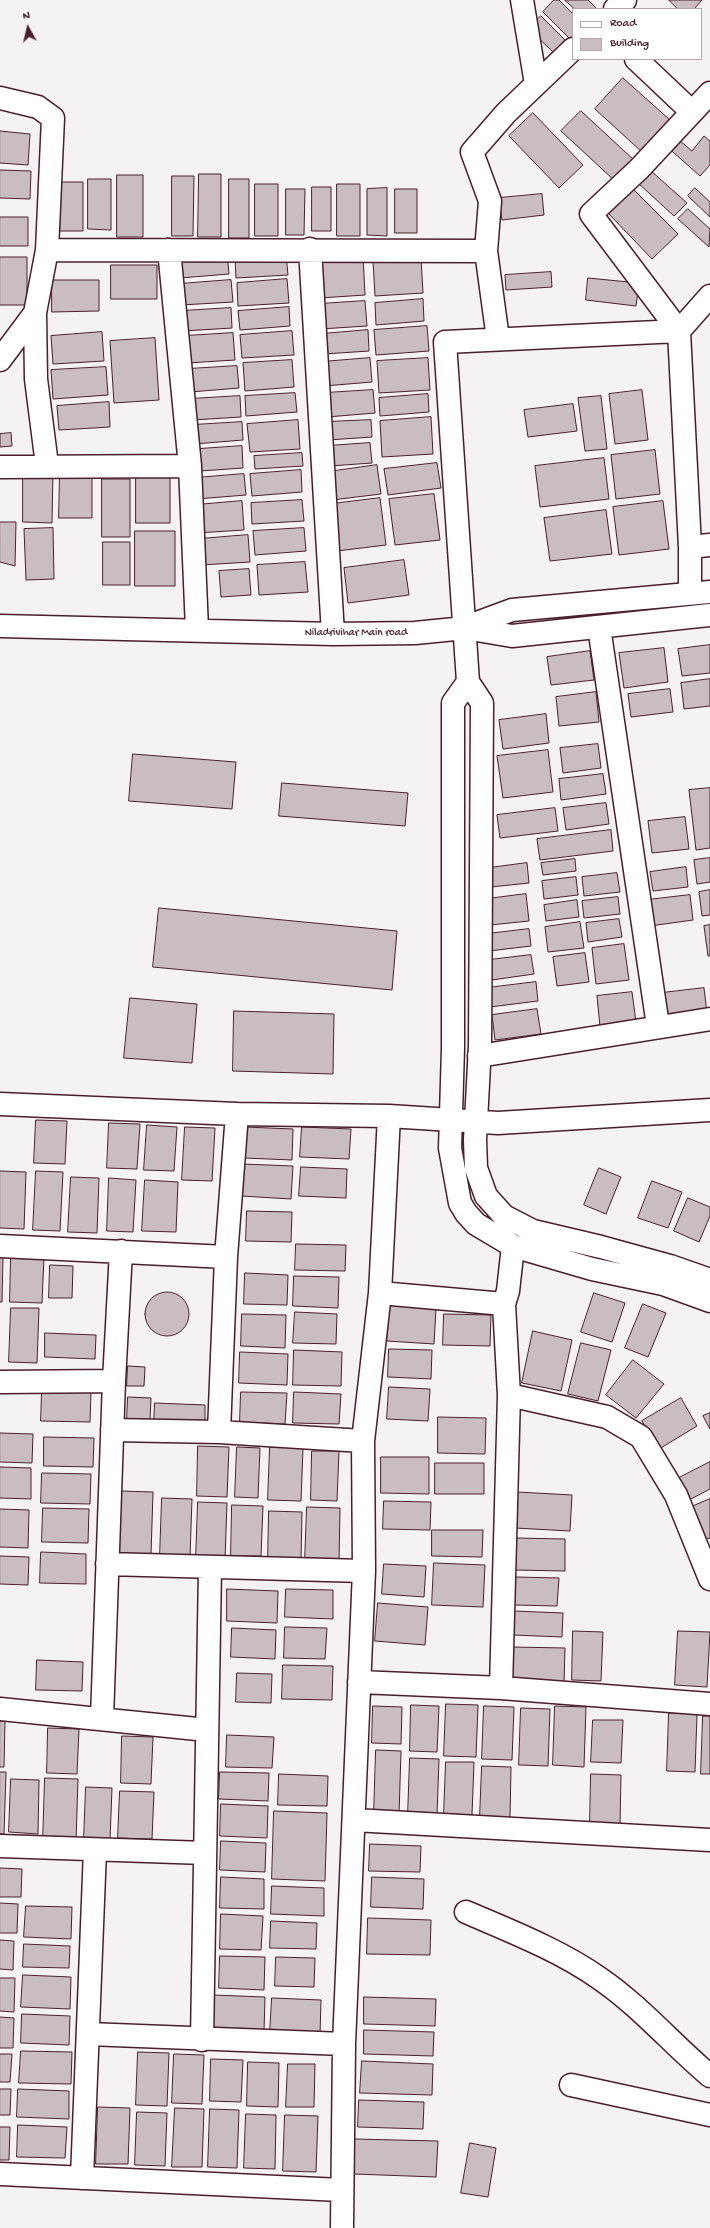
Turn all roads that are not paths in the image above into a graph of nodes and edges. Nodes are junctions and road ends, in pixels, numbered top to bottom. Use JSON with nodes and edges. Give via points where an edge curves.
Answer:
{"nodes":[{"id":1,"x":522,"y":0,"type":"edge"},
{"id":2,"x":625,"y":0,"type":"edge"},
{"id":3,"x":616,"y":8,"type":"edge"},
{"id":4,"x":572,"y":50,"type":"edge"},
{"id":5,"x":637,"y":60,"type":"edge"},
{"id":6,"x":536,"y":84,"type":"junction"},
{"id":7,"x":710,"y":93,"type":"edge"},
{"id":8,"x":0,"y":98,"type":"edge"},
{"id":9,"x":692,"y":112,"type":"junction"},
{"id":10,"x":310,"y":249,"type":"junction"},
{"id":11,"x":47,"y":250,"type":"junction"},
{"id":12,"x":169,"y":250,"type":"junction"},
{"id":13,"x":486,"y":251,"type":"junction"},
{"id":14,"x":710,"y":296,"type":"edge"},
{"id":15,"x":35,"y":313,"type":"junction"},
{"id":16,"x":679,"y":330,"type":"junction"},
{"id":17,"x":498,"y":340,"type":"junction"},
{"id":18,"x":0,"y":360,"type":"edge"},
{"id":19,"x":47,"y":465,"type":"junction"},
{"id":20,"x":0,"y":466,"type":"edge"},
{"id":21,"x":190,"y":466,"type":"junction"},
{"id":22,"x":700,"y":546,"type":"edge"},
{"id":23,"x":700,"y":592,"type":"edge"},
{"id":24,"x":710,"y":615,"type":"edge"},
{"id":25,"x":0,"y":626,"type":"edge"},
{"id":26,"x":465,"y":628,"type":"junction"},
{"id":27,"x":599,"y":628,"type":"junction"},
{"id":28,"x":197,"y":629,"type":"junction"},
{"id":29,"x":333,"y":634,"type":"junction"},
{"id":30,"x":468,"y":682,"type":"junction"},
{"id":31,"x":710,"y":1019,"type":"edge"},
{"id":32,"x":658,"y":1026,"type":"junction"},
{"id":33,"x":480,"y":1056,"type":"junction"},
{"id":34,"x":0,"y":1104,"type":"edge"},
{"id":35,"x":710,"y":1110,"type":"edge"},
{"id":36,"x":238,"y":1114,"type":"junction"},
{"id":37,"x":389,"y":1116,"type":"junction"},
{"id":38,"x":450,"y":1121,"type":"junction"},
{"id":39,"x":475,"y":1121,"type":"junction"},
{"id":40,"x":0,"y":1246,"type":"edge"},
{"id":41,"x":513,"y":1246,"type":"junction"},
{"id":42,"x":121,"y":1251,"type":"junction"},
{"id":43,"x":226,"y":1257,"type":"junction"},
{"id":44,"x":710,"y":1280,"type":"edge"},
{"id":45,"x":380,"y":1293,"type":"junction"},
{"id":46,"x":710,"y":1301,"type":"edge"},
{"id":47,"x":504,"y":1304,"type":"junction"},
{"id":48,"x":114,"y":1381,"type":"junction"},
{"id":49,"x":0,"y":1382,"type":"edge"},
{"id":50,"x":509,"y":1396,"type":"junction"},
{"id":51,"x":112,"y":1430,"type":"junction"},
{"id":52,"x":219,"y":1432,"type":"junction"},
{"id":53,"x":363,"y":1441,"type":"junction"},
{"id":54,"x":107,"y":1564,"type":"junction"},
{"id":55,"x":210,"y":1568,"type":"junction"},
{"id":56,"x":364,"y":1571,"type":"junction"},
{"id":57,"x":710,"y":1579,"type":"edge"},
{"id":58,"x":359,"y":1682,"type":"junction"},
{"id":59,"x":501,"y":1688,"type":"junction"},
{"id":60,"x":710,"y":1704,"type":"edge"},
{"id":61,"x":0,"y":1709,"type":"edge"},
{"id":62,"x":102,"y":1718,"type":"junction"},
{"id":63,"x":207,"y":1730,"type":"junction"},
{"id":64,"x":354,"y":1820,"type":"junction"},
{"id":65,"x":710,"y":1840,"type":"edge"},
{"id":66,"x":0,"y":1846,"type":"edge"},
{"id":67,"x":95,"y":1850,"type":"junction"},
{"id":68,"x":205,"y":1854,"type":"junction"},
{"id":69,"x":466,"y":1912,"type":"dead end"},
{"id":70,"x":88,"y":2034,"type":"junction"},
{"id":71,"x":202,"y":2040,"type":"junction"},
{"id":72,"x":344,"y":2044,"type":"junction"},
{"id":73,"x":710,"y":2076,"type":"edge"},
{"id":74,"x":571,"y":2085,"type":"dead end"},
{"id":75,"x":710,"y":2115,"type":"edge"},
{"id":76,"x":0,"y":2174,"type":"edge"},
{"id":77,"x":82,"y":2178,"type":"junction"},
{"id":78,"x":341,"y":2190,"type":"junction"},
{"id":79,"x":342,"y":2228,"type":"edge"}],
"edges":[{"from":1,"to":6,"type":"street"},
{"from":2,"to":3,"type":"street"},
{"from":4,"to":6,"type":"street"},
{"from":5,"to":9,"type":"street"},
{"from":6,"to":13,"type":"street","via":[[472,152],[490,201]]},
{"from":7,"to":9,"type":"street"},
{"from":8,"to":11,"type":"street","via":[[38,107],[53,118]]},
{"from":9,"to":16,"type":"street","via":[[639,169],[591,214]]},
{"from":10,"to":12,"type":"street"},
{"from":10,"to":13,"type":"street"},
{"from":10,"to":29,"type":"street"},
{"from":11,"to":12,"type":"street"},
{"from":11,"to":15,"type":"street"},
{"from":12,"to":21,"type":"street"},
{"from":13,"to":17,"type":"street"},
{"from":14,"to":16,"type":"street"},
{"from":15,"to":18,"type":"street"},
{"from":15,"to":19,"type":"street","via":[[36,380]]},
{"from":16,"to":17,"type":"street"},
{"from":16,"to":22,"type":"street"},
{"from":17,"to":26,"type":"street","via":[[445,342]]},
{"from":19,"to":20,"type":"street"},
{"from":19,"to":21,"type":"street"},
{"from":21,"to":28,"type":"street"},
{"from":22,"to":23,"type":"street"},
{"from":23,"to":26,"type":"street","via":[[512,610]]},
{"from":24,"to":27,"type":"street","name":"Niladrivihar Main road"},
{"from":25,"to":28,"type":"street","name":"Niladrivihar Main road"},
{"from":26,"to":27,"type":"street","name":"Niladrivihar Main road","via":[[512,636]]},
{"from":26,"to":29,"type":"street","name":"Niladrivihar Main road","via":[[415,633]]},
{"from":26,"to":30,"type":"street"},
{"from":27,"to":32,"type":"street"},
{"from":28,"to":29,"type":"street","name":"Niladrivihar Main road"},
{"from":30,"to":33,"type":"street","via":[[482,704]]},
{"from":30,"to":38,"type":"street","via":[[453,703],[453,1048]]},
{"from":31,"to":32,"type":"street"},
{"from":32,"to":33,"type":"street"},
{"from":33,"to":39,"type":"street"},
{"from":34,"to":36,"type":"street"},
{"from":35,"to":39,"type":"street","via":[[498,1123]]},
{"from":36,"to":37,"type":"street"},
{"from":36,"to":43,"type":"street"},
{"from":37,"to":38,"type":"street"},
{"from":37,"to":45,"type":"street"},
{"from":38,"to":39,"type":"street"},
{"from":38,"to":41,"type":"street","via":[[450,1148],[460,1203],[476,1224]]},
{"from":39,"to":44,"type":"street","via":[[476,1168],[486,1196],[504,1216],[533,1231],[670,1266]]},
{"from":40,"to":42,"type":"street"},
{"from":41,"to":46,"type":"street","via":[[592,1269],[663,1284]]},
{"from":41,"to":47,"type":"street"},
{"from":42,"to":43,"type":"street"},
{"from":42,"to":48,"type":"street"},
{"from":43,"to":52,"type":"street"},
{"from":45,"to":47,"type":"street"},
{"from":45,"to":53,"type":"street"},
{"from":47,"to":50,"type":"street"},
{"from":48,"to":49,"type":"street"},
{"from":48,"to":51,"type":"street"},
{"from":50,"to":57,"type":"street","via":[[607,1417],[641,1436],[676,1495]]},
{"from":50,"to":59,"type":"street"},
{"from":51,"to":52,"type":"street"},
{"from":51,"to":54,"type":"street"},
{"from":52,"to":53,"type":"street"},
{"from":53,"to":56,"type":"street"},
{"from":54,"to":55,"type":"street"},
{"from":54,"to":62,"type":"street"},
{"from":55,"to":56,"type":"street"},
{"from":55,"to":63,"type":"street"},
{"from":56,"to":58,"type":"street"},
{"from":58,"to":59,"type":"street"},
{"from":58,"to":64,"type":"street"},
{"from":59,"to":60,"type":"street"},
{"from":61,"to":62,"type":"street"},
{"from":62,"to":63,"type":"street"},
{"from":63,"to":68,"type":"street"},
{"from":64,"to":65,"type":"street"},
{"from":64,"to":72,"type":"street"},
{"from":66,"to":67,"type":"street"},
{"from":67,"to":68,"type":"street"},
{"from":67,"to":70,"type":"street"},
{"from":68,"to":71,"type":"street"},
{"from":69,"to":73,"type":"street","via":[[533,1942],[598,1977],[643,2012]]},
{"from":70,"to":71,"type":"street"},
{"from":70,"to":77,"type":"street"},
{"from":71,"to":72,"type":"street"},
{"from":72,"to":78,"type":"street"},
{"from":74,"to":75,"type":"street"},
{"from":76,"to":77,"type":"street"},
{"from":77,"to":78,"type":"street"},
{"from":78,"to":79,"type":"street"}]}
